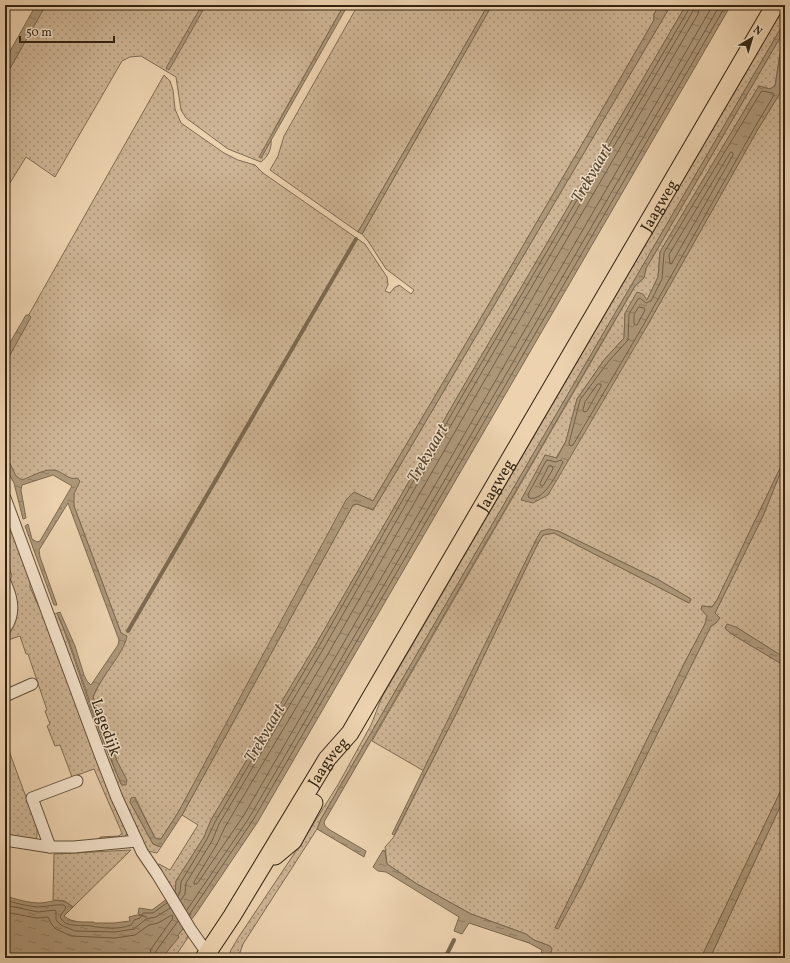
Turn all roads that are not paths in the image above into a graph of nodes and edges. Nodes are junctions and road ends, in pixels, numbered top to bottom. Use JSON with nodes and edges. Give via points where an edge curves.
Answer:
{"nodes":[{"id":1,"x":775,"y":5,"type":"edge"},
{"id":2,"x":5,"y":498,"type":"edge"},
{"id":3,"x":5,"y":582,"type":"edge"},
{"id":4,"x":5,"y":629,"type":"edge"},
{"id":5,"x":32,"y":684,"type":"dead end"},
{"id":6,"x":5,"y":696,"type":"edge"},
{"id":7,"x":78,"y":781,"type":"dead end"},
{"id":8,"x":5,"y":840,"type":"edge"},
{"id":9,"x":137,"y":841,"type":"junction"},
{"id":10,"x":50,"y":847,"type":"junction"},
{"id":11,"x":205,"y":955,"type":"edge"}],
"edges":[{"from":1,"to":11,"type":"main road","name":"Jaagweg","via":[[350,733],[327,759],[262,868]]},
{"from":2,"to":9,"type":"street","name":"Lagedijk","via":[[109,779]]},
{"from":3,"to":4,"type":"street","via":[[13,607]]},
{"from":5,"to":6,"type":"street"},
{"from":7,"to":10,"type":"street","via":[[32,798]]},
{"from":8,"to":10,"type":"street"},
{"from":9,"to":10,"type":"street"},
{"from":9,"to":11,"type":"street","name":"Lagedijk"}]}
